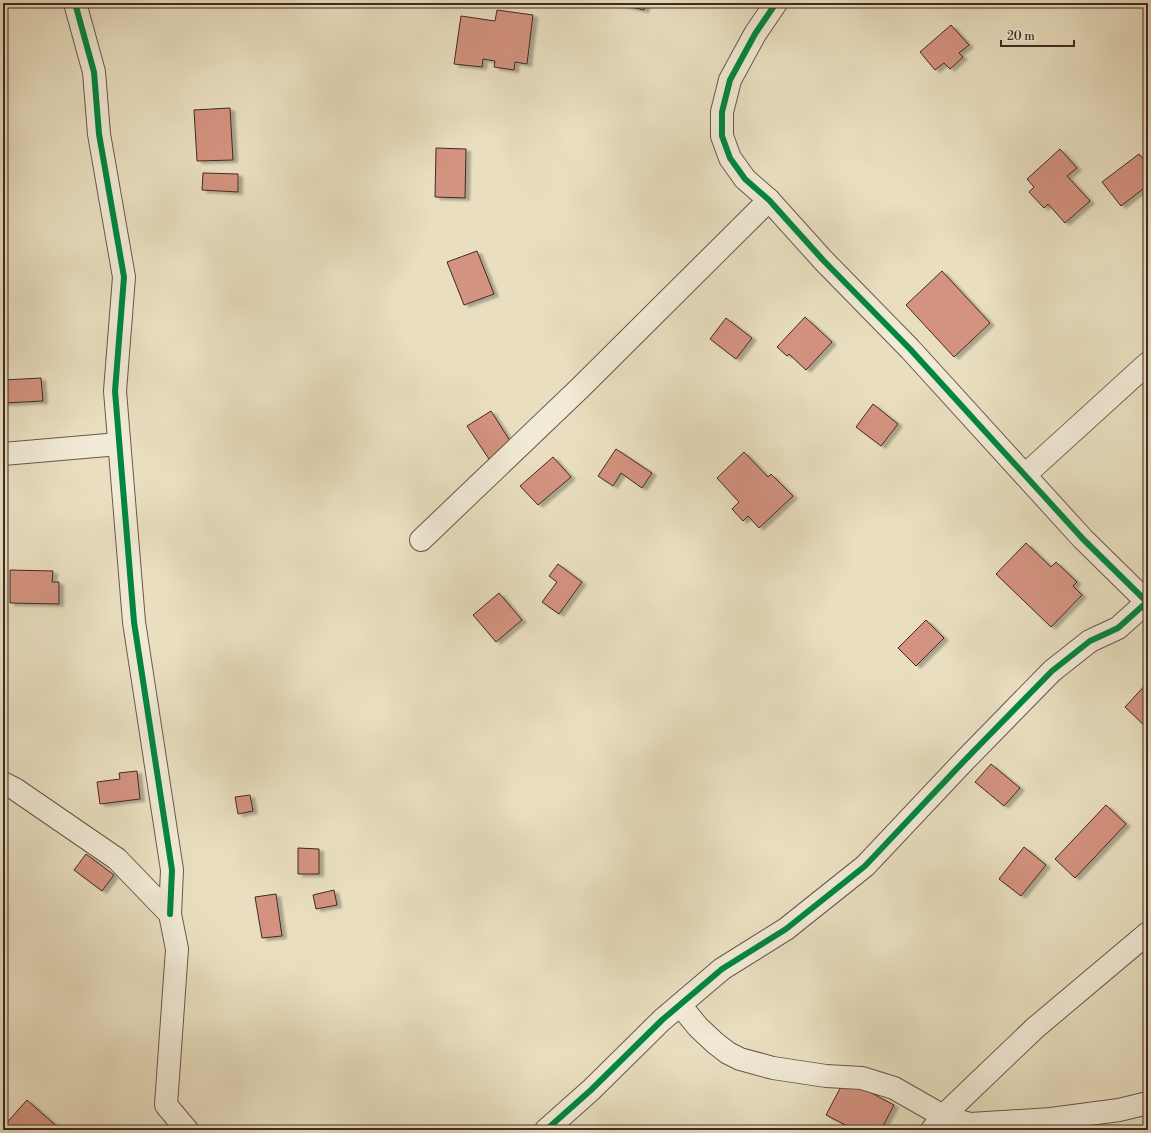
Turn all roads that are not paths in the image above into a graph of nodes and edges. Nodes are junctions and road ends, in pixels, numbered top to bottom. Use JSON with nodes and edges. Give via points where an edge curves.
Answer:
{"nodes":[{"id":1,"x":76,"y":3,"type":"edge"},
{"id":2,"x":776,"y":3,"type":"edge"},
{"id":3,"x":769,"y":200,"type":"junction"},
{"id":4,"x":1148,"y":363,"type":"edge"},
{"id":5,"x":119,"y":444,"type":"junction"},
{"id":6,"x":3,"y":454,"type":"edge"},
{"id":7,"x":1025,"y":475,"type":"junction"},
{"id":8,"x":421,"y":540,"type":"dead end"},
{"id":9,"x":1147,"y":602,"type":"edge"},
{"id":10,"x":3,"y":783,"type":"edge"},
{"id":11,"x":170,"y":914,"type":"junction"},
{"id":12,"x":1148,"y":932,"type":"edge"},
{"id":13,"x":680,"y":1005,"type":"junction"},
{"id":14,"x":1148,"y":1103,"type":"edge"},
{"id":15,"x":937,"y":1123,"type":"edge"},
{"id":16,"x":187,"y":1130,"type":"edge"},
{"id":17,"x":546,"y":1130,"type":"edge"}],
"edges":[{"from":1,"to":5,"type":"street","via":[[94,72],[99,134],[124,277],[115,391]]},
{"from":2,"to":3,"type":"street","via":[[755,34],[730,80],[722,112],[722,136],[730,158],[745,179]]},
{"from":3,"to":7,"type":"street"},
{"from":3,"to":8,"type":"street","via":[[580,388]]},
{"from":4,"to":7,"type":"street"},
{"from":5,"to":6,"type":"street"},
{"from":5,"to":11,"type":"street","via":[[134,622],[172,870]]},
{"from":7,"to":9,"type":"street","via":[[1083,539]]},
{"from":9,"to":13,"type":"street","via":[[1118,628],[1090,641],[1052,671],[865,866],[786,930],[722,969]]},
{"from":10,"to":11,"type":"street","via":[[117,859]]},
{"from":11,"to":16,"type":"street","via":[[177,949],[166,1105]]},
{"from":12,"to":15,"type":"street","via":[[1035,1028]]},
{"from":13,"to":15,"type":"street","via":[[714,1043],[740,1059],[773,1068],[826,1076],[862,1078],[894,1088]]},
{"from":13,"to":17,"type":"street"},
{"from":14,"to":15,"type":"street","via":[[1119,1110],[1051,1119],[970,1124]]}]}
